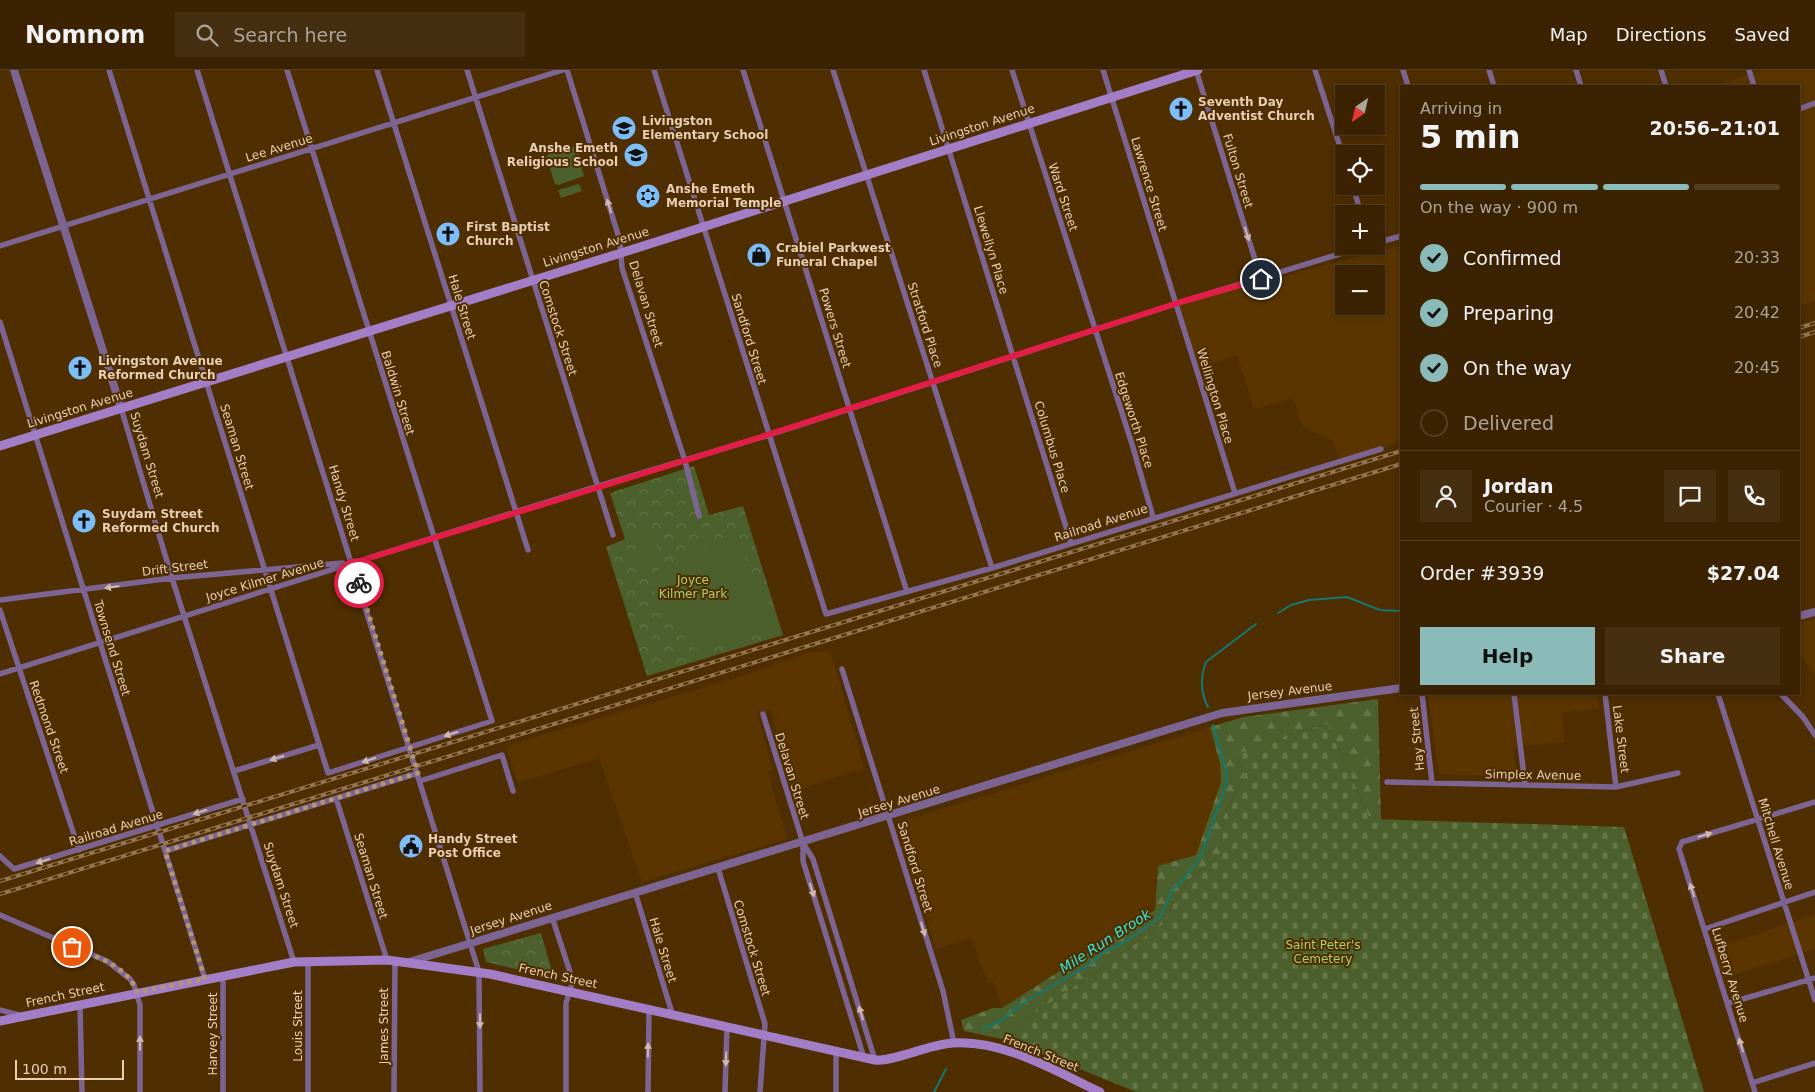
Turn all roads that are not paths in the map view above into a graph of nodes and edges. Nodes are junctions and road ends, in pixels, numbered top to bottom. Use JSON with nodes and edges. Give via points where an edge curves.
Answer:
{"nodes":[{"id":1,"x":14,"y":70,"type":"edge"},
{"id":2,"x":109,"y":70,"type":"edge"},
{"id":3,"x":197,"y":70,"type":"edge"},
{"id":4,"x":287,"y":70,"type":"edge"},
{"id":5,"x":377,"y":70,"type":"edge"},
{"id":6,"x":467,"y":70,"type":"edge"},
{"id":7,"x":563,"y":70,"type":"edge"},
{"id":8,"x":567,"y":70,"type":"edge"},
{"id":9,"x":654,"y":70,"type":"edge"},
{"id":10,"x":743,"y":70,"type":"edge"},
{"id":11,"x":833,"y":70,"type":"edge"},
{"id":12,"x":924,"y":70,"type":"edge"},
{"id":13,"x":1012,"y":70,"type":"edge"},
{"id":14,"x":1103,"y":70,"type":"edge"},
{"id":15,"x":1197,"y":70,"type":"edge"},
{"id":16,"x":1315,"y":70,"type":"edge"},
{"id":17,"x":1403,"y":70,"type":"edge"},
{"id":18,"x":1489,"y":70,"type":"edge"},
{"id":19,"x":1576,"y":70,"type":"edge"},
{"id":20,"x":1661,"y":70,"type":"edge"},
{"id":21,"x":1749,"y":70,"type":"edge"},
{"id":22,"x":1408,"y":85,"type":"edge"},
{"id":23,"x":1494,"y":85,"type":"edge"},
{"id":24,"x":1581,"y":85,"type":"edge"},
{"id":25,"x":1666,"y":85,"type":"edge"},
{"id":26,"x":1754,"y":85,"type":"edge"},
{"id":27,"x":1112,"y":97,"type":"junction"},
{"id":28,"x":476,"y":98,"type":"junction"},
{"id":29,"x":1815,"y":103,"type":"edge"},
{"id":30,"x":1800,"y":109,"type":"edge"},
{"id":31,"x":393,"y":122,"type":"junction"},
{"id":32,"x":1029,"y":124,"type":"junction"},
{"id":33,"x":1339,"y":145,"type":"edge"},
{"id":34,"x":312,"y":148,"type":"junction"},
{"id":35,"x":949,"y":149,"type":"junction"},
{"id":36,"x":230,"y":173,"type":"junction"},
{"id":37,"x":866,"y":175,"type":"junction"},
{"id":38,"x":148,"y":198,"type":"junction"},
{"id":39,"x":785,"y":201,"type":"junction"},
{"id":40,"x":63,"y":226,"type":"junction"},
{"id":41,"x":704,"y":227,"type":"junction"},
{"id":42,"x":1400,"y":236,"type":"edge"},
{"id":43,"x":1385,"y":240,"type":"edge"},
{"id":44,"x":0,"y":246,"type":"edge"},
{"id":45,"x":621,"y":253,"type":"junction"},
{"id":46,"x":1337,"y":255,"type":"edge"},
{"id":47,"x":1261,"y":279,"type":"junction"},
{"id":48,"x":532,"y":280,"type":"junction"},
{"id":49,"x":451,"y":305,"type":"junction"},
{"id":50,"x":1176,"y":305,"type":"junction"},
{"id":51,"x":0,"y":322,"type":"edge"},
{"id":52,"x":1095,"y":330,"type":"junction"},
{"id":53,"x":368,"y":331,"type":"junction"},
{"id":54,"x":287,"y":355,"type":"junction"},
{"id":55,"x":1013,"y":357,"type":"junction"},
{"id":56,"x":205,"y":382,"type":"junction"},
{"id":57,"x":933,"y":382,"type":"junction"},
{"id":58,"x":121,"y":408,"type":"junction"},
{"id":59,"x":850,"y":408,"type":"junction"},
{"id":60,"x":35,"y":435,"type":"junction"},
{"id":61,"x":769,"y":435,"type":"junction"},
{"id":62,"x":0,"y":446,"type":"edge"},
{"id":63,"x":1381,"y":449,"type":"dead end"},
{"id":64,"x":684,"y":461,"type":"junction"},
{"id":65,"x":598,"y":486,"type":"junction"},
{"id":66,"x":1235,"y":493,"type":"junction"},
{"id":67,"x":516,"y":511,"type":"junction"},
{"id":68,"x":699,"y":516,"type":"dead end"},
{"id":69,"x":1153,"y":517,"type":"junction"},
{"id":70,"x":613,"y":535,"type":"dead end"},
{"id":71,"x":433,"y":538,"type":"junction"},
{"id":72,"x":1071,"y":543,"type":"junction"},
{"id":73,"x":528,"y":550,"type":"dead end"},
{"id":74,"x":353,"y":563,"type":"junction"},
{"id":75,"x":992,"y":568,"type":"junction"},
{"id":76,"x":264,"y":569,"type":"junction"},
{"id":77,"x":172,"y":578,"type":"junction"},
{"id":78,"x":270,"y":588,"type":"junction"},
{"id":79,"x":84,"y":590,"type":"junction"},
{"id":80,"x":907,"y":592,"type":"junction"},
{"id":81,"x":0,"y":600,"type":"edge"},
{"id":82,"x":0,"y":610,"type":"edge"},
{"id":83,"x":1815,"y":612,"type":"edge"},
{"id":84,"x":826,"y":614,"type":"joint"},
{"id":85,"x":184,"y":616,"type":"junction"},
{"id":86,"x":1800,"y":616,"type":"edge"},
{"id":87,"x":99,"y":641,"type":"junction"},
{"id":88,"x":18,"y":668,"type":"junction"},
{"id":89,"x":842,"y":669,"type":"dead end"},
{"id":90,"x":0,"y":674,"type":"edge"},
{"id":91,"x":1400,"y":688,"type":"edge"},
{"id":92,"x":1422,"y":695,"type":"edge"},
{"id":93,"x":1514,"y":695,"type":"edge"},
{"id":94,"x":1605,"y":695,"type":"edge"},
{"id":95,"x":1718,"y":695,"type":"edge"},
{"id":96,"x":1783,"y":695,"type":"edge"},
{"id":97,"x":763,"y":714,"type":"dead end"},
{"id":98,"x":1815,"y":735,"type":"edge"},
{"id":99,"x":320,"y":745,"type":"junction"},
{"id":100,"x":410,"y":748,"type":"junction"},
{"id":101,"x":234,"y":771,"type":"junction"},
{"id":102,"x":418,"y":773,"type":"junction"},
{"id":103,"x":1678,"y":773,"type":"dead end"},
{"id":104,"x":420,"y":781,"type":"junction"},
{"id":105,"x":1387,"y":782,"type":"dead end"},
{"id":106,"x":1432,"y":783,"type":"junction"},
{"id":107,"x":1525,"y":784,"type":"junction"},
{"id":108,"x":1616,"y":787,"type":"junction"},
{"id":109,"x":512,"y":791,"type":"dead end"},
{"id":110,"x":336,"y":798,"type":"junction"},
{"id":111,"x":242,"y":799,"type":"junction"},
{"id":112,"x":1815,"y":802,"type":"edge"},
{"id":113,"x":888,"y":816,"type":"junction"},
{"id":114,"x":1758,"y":820,"type":"junction"},
{"id":115,"x":250,"y":825,"type":"junction"},
{"id":116,"x":156,"y":826,"type":"junction"},
{"id":117,"x":803,"y":843,"type":"junction"},
{"id":118,"x":79,"y":850,"type":"junction"},
{"id":119,"x":165,"y":851,"type":"junction"},
{"id":120,"x":0,"y":856,"type":"edge"},
{"id":121,"x":718,"y":868,"type":"junction"},
{"id":122,"x":636,"y":892,"type":"junction"},
{"id":123,"x":1815,"y":892,"type":"edge"},
{"id":124,"x":1784,"y":902,"type":"junction"},
{"id":125,"x":0,"y":915,"type":"edge"},
{"id":126,"x":552,"y":917,"type":"junction"},
{"id":127,"x":1705,"y":929,"type":"junction"},
{"id":128,"x":838,"y":940,"type":"junction"},
{"id":129,"x":829,"y":942,"type":"junction"},
{"id":130,"x":471,"y":943,"type":"junction"},
{"id":131,"x":308,"y":960,"type":"junction"},
{"id":132,"x":391,"y":960,"type":"junction"},
{"id":133,"x":294,"y":962,"type":"junction"},
{"id":134,"x":409,"y":962,"type":"junction"},
{"id":135,"x":480,"y":972,"type":"junction"},
{"id":136,"x":223,"y":975,"type":"junction"},
{"id":137,"x":205,"y":979,"type":"junction"},
{"id":138,"x":1812,"y":979,"type":"edge"},
{"id":139,"x":570,"y":991,"type":"junction"},
{"id":140,"x":137,"y":992,"type":"junction"},
{"id":141,"x":1815,"y":1000,"type":"edge"},
{"id":142,"x":1728,"y":1003,"type":"junction"},
{"id":143,"x":80,"y":1006,"type":"junction"},
{"id":144,"x":649,"y":1008,"type":"junction"},
{"id":145,"x":0,"y":1010,"type":"edge"},
{"id":146,"x":672,"y":1013,"type":"junction"},
{"id":147,"x":26,"y":1017,"type":"junction"},
{"id":148,"x":0,"y":1021,"type":"edge"},
{"id":149,"x":727,"y":1026,"type":"junction"},
{"id":150,"x":764,"y":1035,"type":"junction"},
{"id":151,"x":954,"y":1042,"type":"junction"},
{"id":152,"x":836,"y":1051,"type":"junction"},
{"id":153,"x":864,"y":1058,"type":"junction"},
{"id":154,"x":875,"y":1060,"type":"junction"},
{"id":155,"x":1815,"y":1063,"type":"edge"},
{"id":156,"x":1752,"y":1083,"type":"junction"},
{"id":157,"x":82,"y":1092,"type":"edge"},
{"id":158,"x":140,"y":1092,"type":"edge"},
{"id":159,"x":222,"y":1092,"type":"edge"},
{"id":160,"x":308,"y":1092,"type":"edge"},
{"id":161,"x":394,"y":1092,"type":"edge"},
{"id":162,"x":480,"y":1092,"type":"edge"},
{"id":163,"x":566,"y":1092,"type":"edge"},
{"id":164,"x":648,"y":1092,"type":"edge"},
{"id":165,"x":725,"y":1092,"type":"edge"},
{"id":166,"x":760,"y":1092,"type":"edge"},
{"id":167,"x":836,"y":1092,"type":"edge"},
{"id":168,"x":1100,"y":1092,"type":"edge"},
{"id":169,"x":1755,"y":1092,"type":"edge"}],
"edges":[{"from":1,"to":40,"type":"street","name":"Suydam Street"},
{"from":2,"to":38,"type":"street","name":"Seaman Street"},
{"from":3,"to":36,"type":"street","name":"Handy Street"},
{"from":4,"to":34,"type":"street","name":"Baldwin Street"},
{"from":5,"to":31,"type":"street","name":"Hale Street"},
{"from":6,"to":28,"type":"street","name":"Comstock Street"},
{"from":7,"to":28,"type":"street","name":"Lee Avenue"},
{"from":45,"to":8,"type":"street","name":"Delavan Street","one_way":true},
{"from":9,"to":41,"type":"street","name":"Sandford Street"},
{"from":10,"to":39,"type":"street","name":"Powers Street"},
{"from":11,"to":37,"type":"street","name":"Stratford Place"},
{"from":12,"to":35,"type":"street","name":"Llewellyn Place"},
{"from":13,"to":32,"type":"street","name":"Ward Street"},
{"from":14,"to":27,"type":"street","name":"Lawrence Street"},
{"from":15,"to":27,"type":"main road","name":"Livingston Avenue"},
{"from":15,"to":47,"type":"street","name":"Fulton Street","one_way":true},
{"from":16,"to":33,"type":"street"},
{"from":17,"to":22,"type":"street"},
{"from":18,"to":23,"type":"street"},
{"from":19,"to":24,"type":"street"},
{"from":20,"to":25,"type":"street"},
{"from":21,"to":26,"type":"street"},
{"from":27,"to":32,"type":"main road","name":"Livingston Avenue"},
{"from":27,"to":50,"type":"street","name":"Lawrence Street"},
{"from":28,"to":31,"type":"street","name":"Lee Avenue"},
{"from":28,"to":48,"type":"street","name":"Comstock Street"},
{"from":29,"to":30,"type":"street"},
{"from":31,"to":34,"type":"street","name":"Lee Avenue"},
{"from":31,"to":49,"type":"street","name":"Hale Street"},
{"from":32,"to":35,"type":"main road","name":"Livingston Avenue"},
{"from":32,"to":52,"type":"street","name":"Ward Street"},
{"from":34,"to":36,"type":"street","name":"Lee Avenue"},
{"from":34,"to":53,"type":"street","name":"Baldwin Street"},
{"from":35,"to":37,"type":"main road","name":"Livingston Avenue"},
{"from":35,"to":55,"type":"street","name":"Llewellyn Place"},
{"from":36,"to":38,"type":"street","name":"Lee Avenue"},
{"from":36,"to":54,"type":"street","name":"Handy Street"},
{"from":37,"to":39,"type":"main road","name":"Livingston Avenue"},
{"from":37,"to":57,"type":"street","name":"Stratford Place"},
{"from":38,"to":40,"type":"street","name":"Lee Avenue"},
{"from":38,"to":56,"type":"street","name":"Seaman Street"},
{"from":39,"to":41,"type":"main road","name":"Livingston Avenue"},
{"from":39,"to":59,"type":"street","name":"Powers Street"},
{"from":40,"to":44,"type":"street","name":"Lee Avenue"},
{"from":40,"to":58,"type":"street","name":"Suydam Street"},
{"from":41,"to":45,"type":"main road","name":"Livingston Avenue"},
{"from":41,"to":61,"type":"street","name":"Sandford Street"},
{"from":42,"to":43,"type":"street"},
{"from":45,"to":48,"type":"main road","name":"Livingston Avenue"},
{"from":45,"to":64,"type":"street","name":"Delavan Street","via":[[622,268]]},
{"from":46,"to":47,"type":"street","name":"Joyce Kilmer Avenue"},
{"from":47,"to":50,"type":"street","name":"Joyce Kilmer Avenue"},
{"from":48,"to":49,"type":"main road","name":"Livingston Avenue"},
{"from":48,"to":65,"type":"street","name":"Comstock Street"},
{"from":49,"to":53,"type":"main road","name":"Livingston Avenue"},
{"from":49,"to":67,"type":"street","name":"Hale Street"},
{"from":50,"to":52,"type":"street","name":"Joyce Kilmer Avenue"},
{"from":50,"to":66,"type":"street","name":"Wellington Place"},
{"from":51,"to":60,"type":"street","name":"Townsend Street"},
{"from":52,"to":55,"type":"street","name":"Joyce Kilmer Avenue"},
{"from":52,"to":69,"type":"street","name":"Edgeworth Place"},
{"from":53,"to":54,"type":"main road","name":"Livingston Avenue"},
{"from":53,"to":71,"type":"street","name":"Baldwin Street"},
{"from":54,"to":56,"type":"main road","name":"Livingston Avenue"},
{"from":54,"to":74,"type":"street","name":"Handy Street"},
{"from":55,"to":57,"type":"street","name":"Joyce Kilmer Avenue"},
{"from":55,"to":72,"type":"street","name":"Columbus Place"},
{"from":56,"to":58,"type":"main road","name":"Livingston Avenue"},
{"from":56,"to":76,"type":"street","name":"Seaman Street"},
{"from":57,"to":59,"type":"street","name":"Joyce Kilmer Avenue"},
{"from":57,"to":75,"type":"street","name":"Stratford Place"},
{"from":58,"to":60,"type":"main road","name":"Livingston Avenue"},
{"from":58,"to":77,"type":"street","name":"Suydam Street"},
{"from":59,"to":61,"type":"street","name":"Joyce Kilmer Avenue"},
{"from":59,"to":80,"type":"street","name":"Powers Street"},
{"from":60,"to":62,"type":"main road","name":"Livingston Avenue"},
{"from":60,"to":79,"type":"street","name":"Townsend Street"},
{"from":61,"to":64,"type":"street","name":"Joyce Kilmer Avenue"},
{"from":61,"to":84,"type":"street","name":"Sandford Street"},
{"from":63,"to":66,"type":"street","name":"Railroad Avenue"},
{"from":64,"to":65,"type":"street","name":"Joyce Kilmer Avenue"},
{"from":64,"to":68,"type":"street","name":"Delavan Street"},
{"from":65,"to":67,"type":"street","name":"Joyce Kilmer Avenue"},
{"from":65,"to":70,"type":"street","name":"Comstock Street"},
{"from":66,"to":69,"type":"street","name":"Railroad Avenue"},
{"from":67,"to":71,"type":"street","name":"Joyce Kilmer Avenue"},
{"from":67,"to":73,"type":"street","name":"Hale Street"},
{"from":69,"to":72,"type":"street","name":"Railroad Avenue"},
{"from":71,"to":74,"type":"street","name":"Joyce Kilmer Avenue"},
{"from":71,"to":100,"type":"street","name":"Baldwin Street","one_way":true,"via":[[492,721]]},
{"from":72,"to":75,"type":"street","name":"Railroad Avenue"},
{"from":74,"to":76,"type":"street","name":"Drift Street"},
{"from":74,"to":78,"type":"street","name":"Joyce Kilmer Avenue"},
{"from":74,"to":100,"type":"street","name":"Handy Street"},
{"from":75,"to":80,"type":"street","name":"Railroad Avenue"},
{"from":76,"to":77,"type":"street","name":"Drift Street"},
{"from":76,"to":78,"type":"street","name":"Seaman Street"},
{"from":77,"to":79,"type":"street","name":"Drift Street","one_way":true},
{"from":77,"to":85,"type":"street","name":"Suydam Street"},
{"from":78,"to":85,"type":"street","name":"Joyce Kilmer Avenue"},
{"from":78,"to":99,"type":"street","name":"Seaman Street"},
{"from":79,"to":81,"type":"street","name":"Drift Street"},
{"from":79,"to":87,"type":"street","name":"Townsend Street"},
{"from":80,"to":84,"type":"street","name":"Railroad Avenue"},
{"from":82,"to":88,"type":"street","name":"Redmond Street"},
{"from":83,"to":86,"type":"street"},
{"from":85,"to":87,"type":"street","name":"Joyce Kilmer Avenue"},
{"from":85,"to":101,"type":"street","name":"Suydam Street"},
{"from":87,"to":88,"type":"street","name":"Joyce Kilmer Avenue"},
{"from":87,"to":116,"type":"street","name":"Townsend Street"},
{"from":88,"to":90,"type":"street","name":"Joyce Kilmer Avenue"},
{"from":88,"to":118,"type":"street","name":"Redmond Street"},
{"from":89,"to":113,"type":"street","name":"Sandford Street"},
{"from":91,"to":113,"type":"street","name":"Jersey Avenue","via":[[1222,713]]},
{"from":92,"to":106,"type":"street","name":"Hay Street"},
{"from":93,"to":107,"type":"street"},
{"from":94,"to":108,"type":"street","name":"Lake Street"},
{"from":95,"to":114,"type":"street","name":"Mitchell Avenue"},
{"from":96,"to":98,"type":"street"},
{"from":97,"to":117,"type":"street","name":"Delavan Street"},
{"from":100,"to":99,"type":"street","name":"Seaman Street","one_way":true,"via":[[328,773]]},
{"from":99,"to":101,"type":"street","one_way":true},
{"from":100,"to":102,"type":"street","name":"Handy Street"},
{"from":101,"to":111,"type":"street","name":"Suydam Street"},
{"from":102,"to":104,"type":"street","name":"Handy Street"},
{"from":102,"to":110,"type":"street"},
{"from":103,"to":108,"type":"street","name":"Simplex Avenue"},
{"from":104,"to":109,"type":"street","via":[[502,755]]},
{"from":104,"to":130,"type":"street","name":"Handy Street"},
{"from":105,"to":106,"type":"street","name":"Simplex Avenue"},
{"from":106,"to":107,"type":"street","name":"Simplex Avenue"},
{"from":107,"to":108,"type":"street","name":"Simplex Avenue"},
{"from":110,"to":115,"type":"street"},
{"from":110,"to":132,"type":"street","name":"Seaman Street"},
{"from":111,"to":115,"type":"street","name":"Suydam Street"},
{"from":111,"to":116,"type":"street","name":"Railroad Avenue","one_way":true},
{"from":112,"to":114,"type":"street"},
{"from":113,"to":117,"type":"street","name":"Jersey Avenue"},
{"from":113,"to":151,"type":"street","name":"Sandford Street","one_way":true,"via":[[943,991]]},
{"from":114,"to":124,"type":"street","name":"Mitchell Avenue"},
{"from":127,"to":114,"type":"street","name":"Lufberry Avenue","one_way":true,"via":[[1679,849],[1682,842]]},
{"from":115,"to":119,"type":"street"},
{"from":115,"to":133,"type":"street","name":"Suydam Street"},
{"from":116,"to":118,"type":"street","name":"Railroad Avenue"},
{"from":116,"to":119,"type":"street","name":"Townsend Street"},
{"from":117,"to":121,"type":"street","name":"Jersey Avenue"},
{"from":117,"to":128,"type":"street","name":"Delavan Street","via":[[813,858]]},
{"from":117,"to":129,"type":"street","name":"Delavan Street","one_way":true,"via":[[803,861]]},
{"from":118,"to":120,"type":"street","name":"Railroad Avenue","one_way":true,"via":[[14,870]]},
{"from":119,"to":137,"type":"street","name":"Townsend Street"},
{"from":121,"to":122,"type":"street","name":"Jersey Avenue"},
{"from":121,"to":150,"type":"street","name":"Comstock Street","via":[[765,1024]]},
{"from":122,"to":126,"type":"street","name":"Jersey Avenue"},
{"from":122,"to":146,"type":"street","name":"Hale Street"},
{"from":123,"to":124,"type":"street"},
{"from":124,"to":127,"type":"street"},
{"from":124,"to":138,"type":"street","name":"Mitchell Avenue"},
{"from":125,"to":140,"type":"street","via":[[114,965],[130,979]]},
{"from":126,"to":130,"type":"street","name":"Jersey Avenue"},
{"from":126,"to":139,"type":"street","via":[[573,981]]},
{"from":127,"to":142,"type":"street","name":"Lufberry Avenue"},
{"from":128,"to":129,"type":"street"},
{"from":154,"to":128,"type":"street","name":"Delavan Street","one_way":true},
{"from":129,"to":153,"type":"street","name":"Delavan Street"},
{"from":130,"to":134,"type":"street","name":"Jersey Avenue"},
{"from":130,"to":135,"type":"street","name":"Handy Street"},
{"from":131,"to":132,"type":"main road","name":"French Street"},
{"from":131,"to":133,"type":"main road","name":"French Street"},
{"from":131,"to":160,"type":"street","name":"Louis Street"},
{"from":132,"to":134,"type":"main road","name":"French Street"},
{"from":132,"to":161,"type":"street","name":"James Street"},
{"from":133,"to":136,"type":"main road","name":"French Street"},
{"from":134,"to":135,"type":"main road","name":"French Street"},
{"from":135,"to":139,"type":"main road","name":"French Street"},
{"from":135,"to":162,"type":"street","name":"Handy Street","one_way":true},
{"from":136,"to":137,"type":"main road","name":"French Street"},
{"from":136,"to":159,"type":"street","name":"Harvey Street"},
{"from":137,"to":140,"type":"main road","name":"French Street"},
{"from":138,"to":141,"type":"street","name":"Mitchell Avenue"},
{"from":138,"to":142,"type":"street"},
{"from":139,"to":144,"type":"main road","name":"French Street"},
{"from":139,"to":163,"type":"street","via":[[566,1003]]},
{"from":140,"to":143,"type":"main road","name":"French Street"},
{"from":158,"to":140,"type":"street","one_way":true,"via":[[140,1005]]},
{"from":156,"to":142,"type":"street","name":"Lufberry Avenue","one_way":true},
{"from":143,"to":147,"type":"main road","name":"French Street"},
{"from":143,"to":157,"type":"street"},
{"from":144,"to":146,"type":"main road","name":"French Street"},
{"from":164,"to":144,"type":"street","one_way":true},
{"from":145,"to":147,"type":"street"},
{"from":146,"to":149,"type":"main road","name":"French Street"},
{"from":147,"to":148,"type":"main road","name":"French Street"},
{"from":149,"to":150,"type":"main road","name":"French Street"},
{"from":149,"to":165,"type":"street","one_way":true},
{"from":150,"to":152,"type":"main road","name":"French Street"},
{"from":150,"to":166,"type":"street","name":"Comstock Street"},
{"from":151,"to":154,"type":"main road","name":"French Street"},
{"from":151,"to":168,"type":"main road","name":"French Street","via":[[1009,1052]]},
{"from":152,"to":153,"type":"main road","name":"French Street"},
{"from":152,"to":167,"type":"street"},
{"from":153,"to":154,"type":"main road","name":"French Street"},
{"from":155,"to":156,"type":"street"},
{"from":156,"to":169,"type":"street","name":"Lufberry Avenue"}]}
